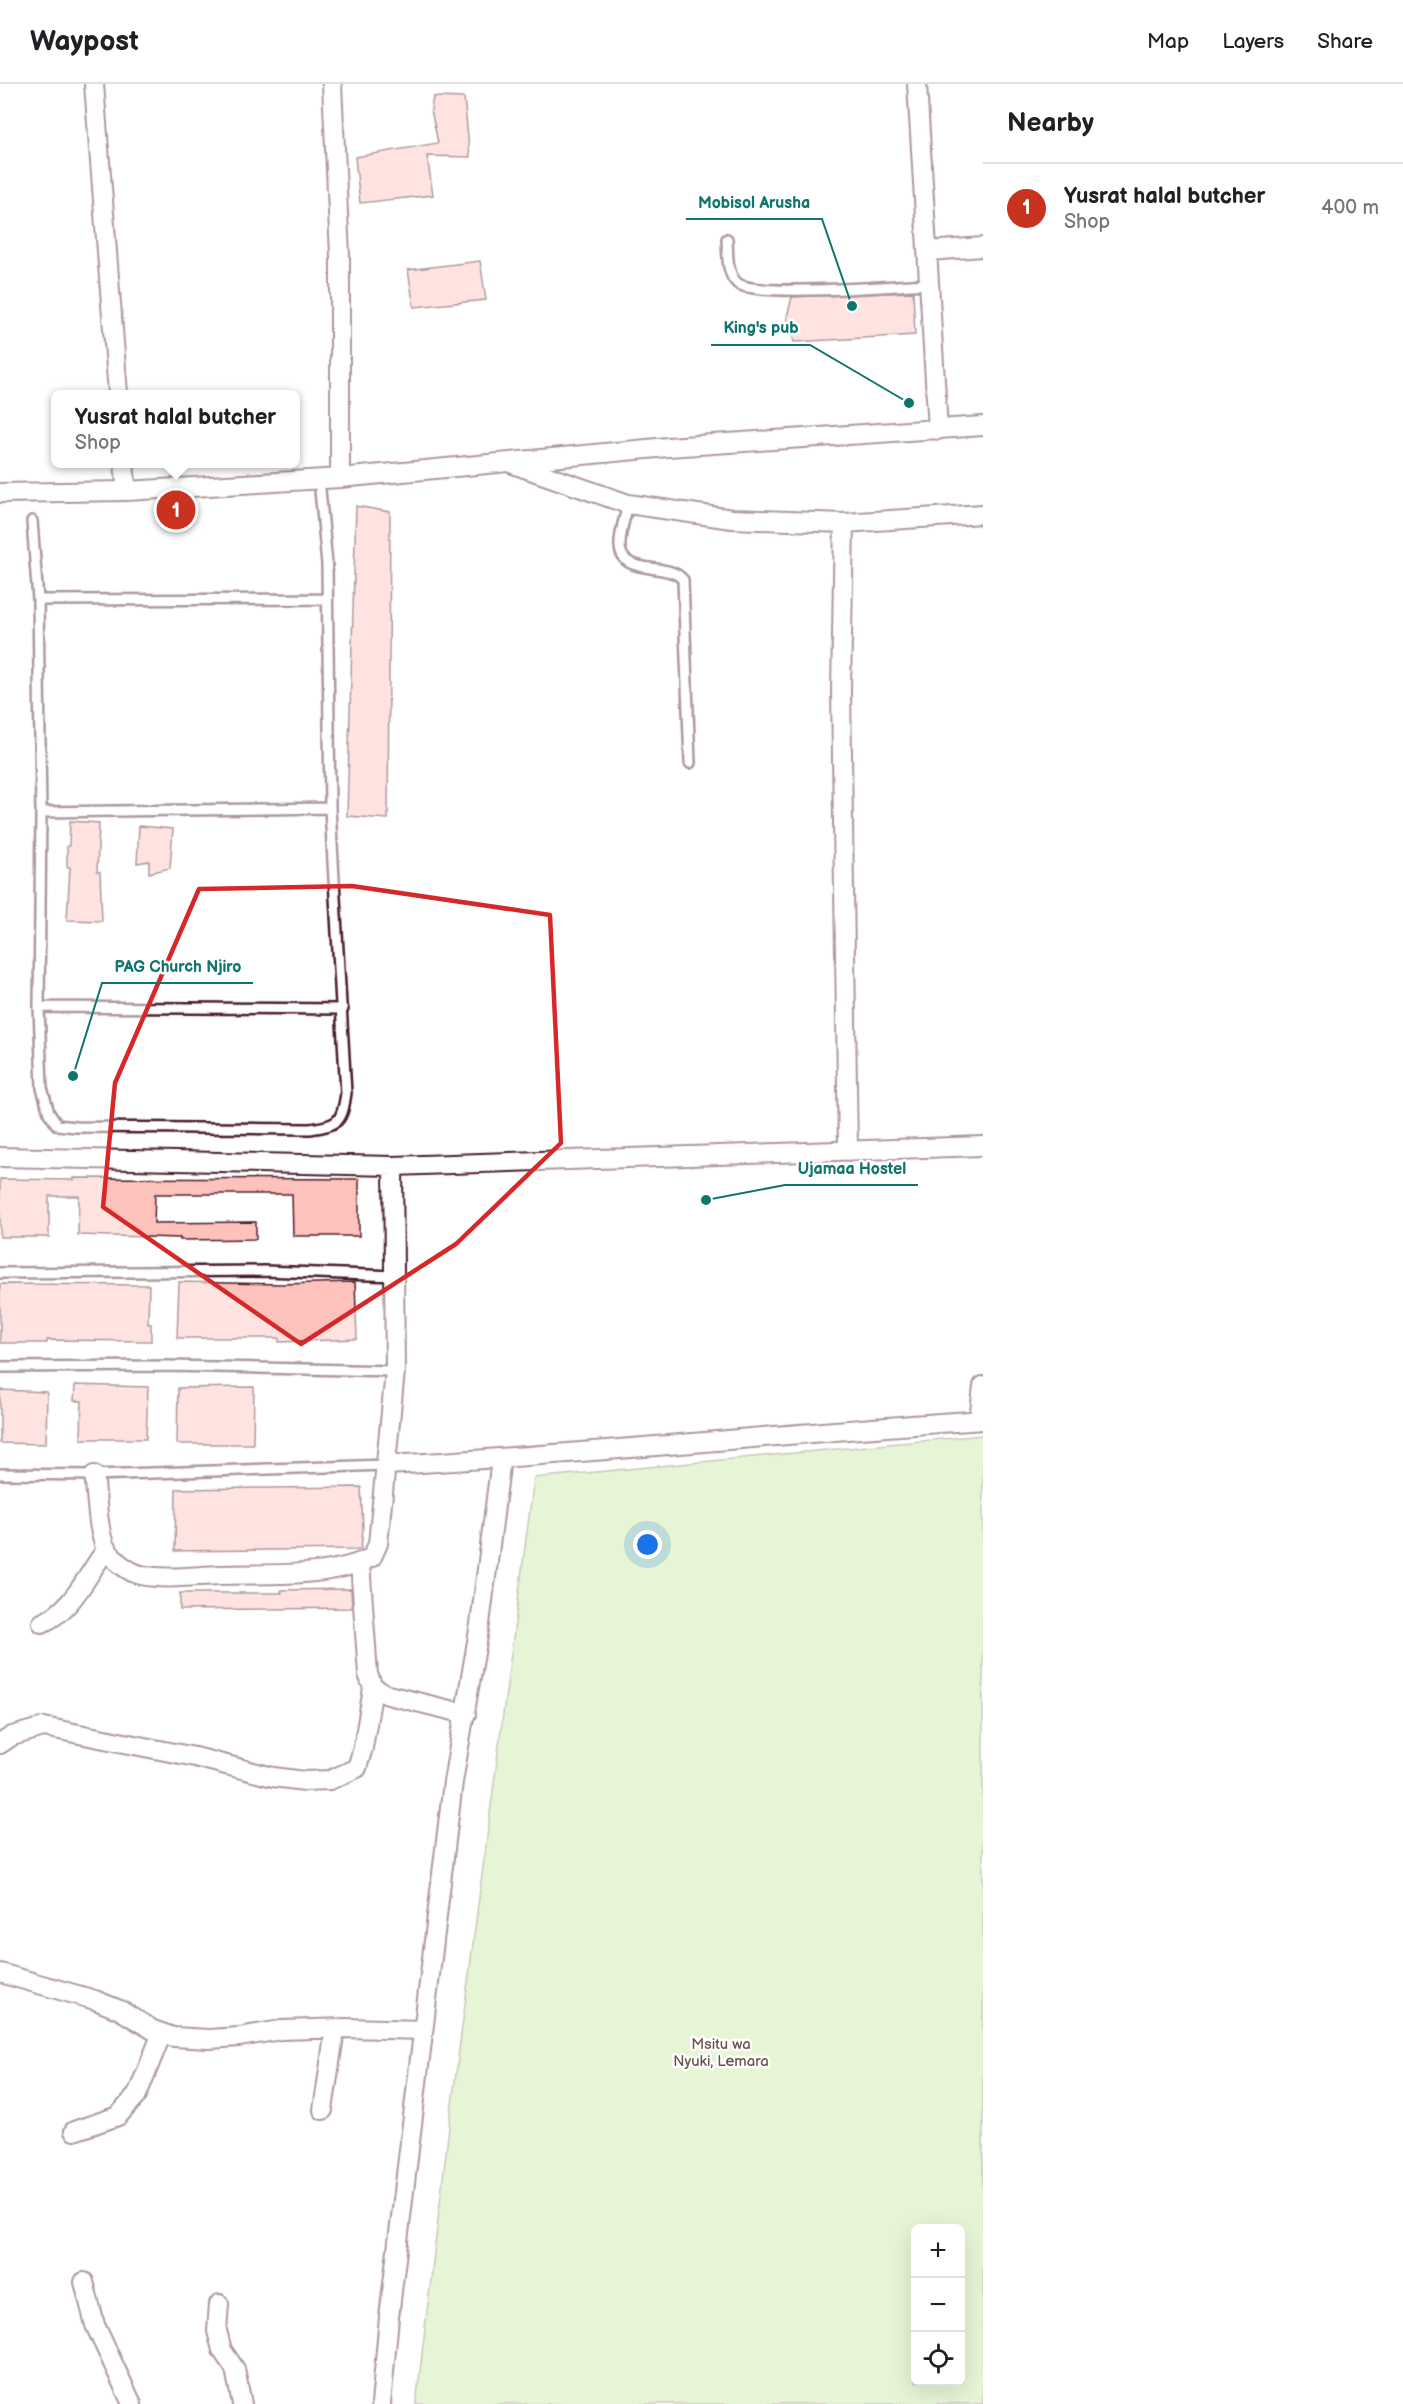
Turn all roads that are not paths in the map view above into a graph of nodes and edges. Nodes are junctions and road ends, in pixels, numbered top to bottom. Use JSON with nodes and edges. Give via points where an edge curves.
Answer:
{"nodes":[{"id":1,"x":94,"y":84,"type":"edge"},
{"id":2,"x":332,"y":84,"type":"edge"},
{"id":3,"x":917,"y":84,"type":"edge"},
{"id":4,"x":727,"y":239,"type":"dead end"},
{"id":5,"x":983,"y":247,"type":"edge"},
{"id":6,"x":928,"y":251,"type":"junction"},
{"id":7,"x":930,"y":284,"type":"junction"},
{"id":8,"x":118,"y":390,"type":"edge"},
{"id":9,"x":983,"y":426,"type":"edge"},
{"id":10,"x":938,"y":430,"type":"junction"},
{"id":11,"x":506,"y":462,"type":"junction"},
{"id":12,"x":124,"y":468,"type":"edge"},
{"id":13,"x":340,"y":478,"type":"junction"},
{"id":14,"x":319,"y":479,"type":"junction"},
{"id":15,"x":127,"y":490,"type":"junction"},
{"id":16,"x":0,"y":493,"type":"edge"},
{"id":17,"x":628,"y":504,"type":"junction"},
{"id":18,"x":983,"y":514,"type":"edge"},
{"id":19,"x":32,"y":521,"type":"dead end"},
{"id":20,"x":844,"y":523,"type":"junction"},
{"id":21,"x":327,"y":599,"type":"junction"},
{"id":22,"x":38,"y":600,"type":"junction"},
{"id":23,"x":690,"y":763,"type":"dead end"},
{"id":24,"x":330,"y":808,"type":"junction"},
{"id":25,"x":41,"y":812,"type":"junction"},
{"id":26,"x":39,"y":1007,"type":"junction"},
{"id":27,"x":343,"y":1009,"type":"junction"},
{"id":28,"x":983,"y":1146,"type":"edge"},
{"id":29,"x":848,"y":1151,"type":"junction"},
{"id":30,"x":0,"y":1157,"type":"edge"},
{"id":31,"x":393,"y":1166,"type":"junction"},
{"id":32,"x":0,"y":1273,"type":"edge"},
{"id":33,"x":395,"y":1276,"type":"junction"},
{"id":34,"x":0,"y":1367,"type":"edge"},
{"id":35,"x":395,"y":1371,"type":"junction"},
{"id":36,"x":983,"y":1386,"type":"edge"},
{"id":37,"x":981,"y":1420,"type":"edge"},
{"id":38,"x":501,"y":1459,"type":"junction"},
{"id":39,"x":386,"y":1465,"type":"junction"},
{"id":40,"x":0,"y":1474,"type":"edge"},
{"id":41,"x":94,"y":1475,"type":"junction"},
{"id":42,"x":106,"y":1550,"type":"junction"},
{"id":43,"x":360,"y":1563,"type":"junction"},
{"id":44,"x":42,"y":1623,"type":"dead end"},
{"id":45,"x":373,"y":1688,"type":"junction"},
{"id":46,"x":466,"y":1714,"type":"junction"},
{"id":47,"x":0,"y":1744,"type":"edge"},
{"id":48,"x":0,"y":1973,"type":"edge"},
{"id":49,"x":335,"y":2029,"type":"junction"},
{"id":50,"x":423,"y":2030,"type":"junction"},
{"id":51,"x":162,"y":2033,"type":"junction"},
{"id":52,"x":323,"y":2110,"type":"dead end"},
{"id":53,"x":74,"y":2131,"type":"dead end"},
{"id":54,"x":84,"y":2282,"type":"dead end"},
{"id":55,"x":219,"y":2304,"type":"dead end"},
{"id":56,"x":132,"y":2404,"type":"edge"},
{"id":57,"x":242,"y":2404,"type":"edge"},
{"id":58,"x":381,"y":2404,"type":"edge"}],
"edges":[{"from":1,"to":8,"type":"street"},
{"from":2,"to":13,"type":"street","via":[[340,256]]},
{"from":3,"to":6,"type":"street"},
{"from":4,"to":7,"type":"lane","via":[[732,277],[748,288]]},
{"from":5,"to":6,"type":"street"},
{"from":6,"to":7,"type":"street"},
{"from":7,"to":10,"type":"street"},
{"from":9,"to":10,"type":"street"},
{"from":10,"to":11,"type":"street"},
{"from":11,"to":13,"type":"street"},
{"from":11,"to":17,"type":"street"},
{"from":12,"to":15,"type":"street"},
{"from":13,"to":14,"type":"street"},
{"from":14,"to":15,"type":"street"},
{"from":14,"to":21,"type":"lane"},
{"from":15,"to":16,"type":"street"},
{"from":17,"to":20,"type":"street","via":[[732,519]]},
{"from":17,"to":23,"type":"lane","via":[[620,543],[622,555],[630,564],[670,571],[683,580]]},
{"from":18,"to":20,"type":"street"},
{"from":19,"to":22,"type":"lane"},
{"from":20,"to":29,"type":"street","via":[[841,701]]},
{"from":21,"to":22,"type":"lane"},
{"from":21,"to":24,"type":"lane"},
{"from":22,"to":25,"type":"lane"},
{"from":24,"to":25,"type":"lane"},
{"from":24,"to":27,"type":"lane"},
{"from":25,"to":26,"type":"lane"},
{"from":26,"to":27,"type":"lane"},
{"from":26,"to":27,"type":"lane","via":[[42,1089],[57,1125],[310,1129],[331,1126],[344,1109]]},
{"from":28,"to":29,"type":"street"},
{"from":29,"to":31,"type":"street"},
{"from":30,"to":31,"type":"street"},
{"from":31,"to":33,"type":"street"},
{"from":32,"to":33,"type":"lane","via":[[265,1271]]},
{"from":33,"to":35,"type":"street"},
{"from":34,"to":35,"type":"lane"},
{"from":35,"to":39,"type":"street"},
{"from":36,"to":37,"type":"street"},
{"from":37,"to":38,"type":"street"},
{"from":38,"to":39,"type":"street"},
{"from":38,"to":46,"type":"street"},
{"from":39,"to":41,"type":"lane"},
{"from":39,"to":43,"type":"street","via":[[378,1544],[372,1557]]},
{"from":40,"to":41,"type":"lane"},
{"from":41,"to":42,"type":"street"},
{"from":42,"to":43,"type":"street","via":[[139,1575],[165,1577],[323,1571]]},
{"from":42,"to":44,"type":"street","via":[[69,1605],[57,1617]]},
{"from":43,"to":45,"type":"street","via":[[368,1674]]},
{"from":45,"to":46,"type":"street"},
{"from":45,"to":47,"type":"street","via":[[357,1768],[330,1780],[273,1777],[44,1727],[12,1736]]},
{"from":46,"to":50,"type":"street","via":[[453,1782]]},
{"from":48,"to":51,"type":"street","via":[[95,2000]]},
{"from":49,"to":50,"type":"street"},
{"from":49,"to":51,"type":"street","via":[[281,2030],[209,2040]]},
{"from":49,"to":52,"type":"street"},
{"from":50,"to":58,"type":"street"},
{"from":51,"to":53,"type":"street","via":[[137,2095],[118,2116]]},
{"from":54,"to":56,"type":"street","via":[[95,2325]]},
{"from":55,"to":57,"type":"street","via":[[217,2331],[222,2350],[235,2369]]}]}
